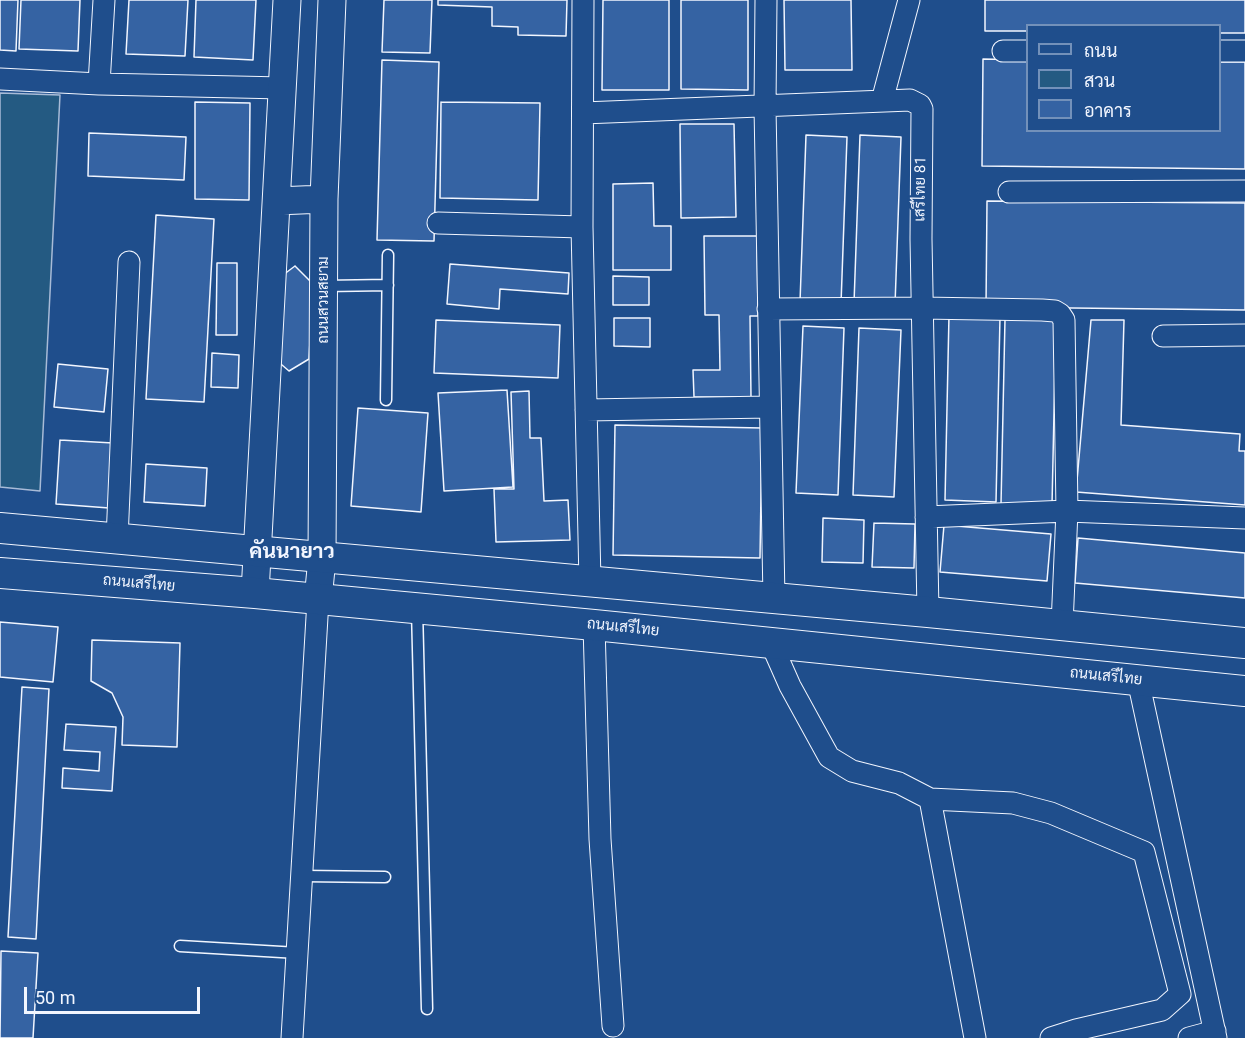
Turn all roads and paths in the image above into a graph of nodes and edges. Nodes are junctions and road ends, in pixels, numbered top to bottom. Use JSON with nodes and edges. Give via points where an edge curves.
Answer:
{"nodes":[{"id":1,"x":104,"y":0,"type":"edge"},
{"id":2,"x":286,"y":0,"type":"edge"},
{"id":3,"x":332,"y":0,"type":"edge"},
{"id":4,"x":583,"y":0,"type":"edge"},
{"id":5,"x":766,"y":0,"type":"edge"},
{"id":6,"x":909,"y":0,"type":"edge"},
{"id":7,"x":1003,"y":51,"type":"dead end"},
{"id":8,"x":1026,"y":51,"type":"edge"},
{"id":9,"x":1221,"y":51,"type":"edge"},
{"id":10,"x":1245,"y":51,"type":"edge"},
{"id":11,"x":0,"y":79,"type":"edge"},
{"id":12,"x":99,"y":84,"type":"junction"},
{"id":13,"x":283,"y":88,"type":"junction"},
{"id":14,"x":882,"y":101,"type":"junction"},
{"id":15,"x":765,"y":107,"type":"junction"},
{"id":16,"x":583,"y":113,"type":"junction"},
{"id":17,"x":1245,"y":191,"type":"edge"},
{"id":18,"x":1009,"y":192,"type":"dead end"},
{"id":19,"x":324,"y":199,"type":"junction"},
{"id":20,"x":278,"y":201,"type":"junction"},
{"id":21,"x":438,"y":223,"type":"dead end"},
{"id":22,"x":582,"y":228,"type":"junction"},
{"id":23,"x":388,"y":255,"type":"dead end"},
{"id":24,"x":129,"y":262,"type":"dead end"},
{"id":25,"x":388,"y":285,"type":"junction"},
{"id":26,"x":324,"y":286,"type":"junction"},
{"id":27,"x":922,"y":308,"type":"junction"},
{"id":28,"x":768,"y":309,"type":"junction"},
{"id":29,"x":1245,"y":335,"type":"edge"},
{"id":30,"x":1163,"y":336,"type":"dead end"},
{"id":31,"x":386,"y":400,"type":"dead end"},
{"id":32,"x":770,"y":407,"type":"junction"},
{"id":33,"x":586,"y":410,"type":"junction"},
{"id":34,"x":1067,"y":511,"type":"junction"},
{"id":35,"x":926,"y":517,"type":"junction"},
{"id":36,"x":1245,"y":518,"type":"edge"},
{"id":37,"x":0,"y":528,"type":"edge"},
{"id":38,"x":117,"y":539,"type":"junction"},
{"id":39,"x":258,"y":552,"type":"junction"},
{"id":40,"x":322,"y":558,"type":"junction"},
{"id":41,"x":0,"y":573,"type":"edge"},
{"id":42,"x":590,"y":582,"type":"junction"},
{"id":43,"x":255,"y":593,"type":"junction"},
{"id":44,"x":774,"y":599,"type":"junction"},
{"id":45,"x":318,"y":600,"type":"junction"},
{"id":46,"x":417,"y":609,"type":"junction"},
{"id":47,"x":928,"y":612,"type":"junction"},
{"id":48,"x":594,"y":625,"type":"junction"},
{"id":49,"x":1062,"y":625,"type":"junction"},
{"id":50,"x":771,"y":643,"type":"junction"},
{"id":51,"x":1245,"y":643,"type":"edge"},
{"id":52,"x":1138,"y":680,"type":"junction"},
{"id":53,"x":1245,"y":691,"type":"edge"},
{"id":54,"x":930,"y":799,"type":"junction"},
{"id":55,"x":303,"y":876,"type":"junction"},
{"id":56,"x":385,"y":877,"type":"dead end"},
{"id":57,"x":180,"y":946,"type":"dead end"},
{"id":58,"x":298,"y":953,"type":"junction"},
{"id":59,"x":427,"y":1009,"type":"dead end"},
{"id":60,"x":613,"y":1026,"type":"dead end"},
{"id":61,"x":1216,"y":1035,"type":"edge"},
{"id":62,"x":292,"y":1038,"type":"edge"},
{"id":63,"x":975,"y":1038,"type":"edge"},
{"id":64,"x":1052,"y":1038,"type":"edge"},
{"id":65,"x":1189,"y":1038,"type":"edge"}],
"edges":[{"from":1,"to":12,"type":"street"},
{"from":2,"to":13,"type":"street"},
{"from":3,"to":19,"type":"street","name":"ถนนสวนสยาม"},
{"from":4,"to":16,"type":"street"},
{"from":5,"to":15,"type":"street"},
{"from":6,"to":14,"type":"street"},
{"from":7,"to":8,"type":"street"},
{"from":9,"to":10,"type":"street"},
{"from":11,"to":12,"type":"street"},
{"from":12,"to":13,"type":"street"},
{"from":13,"to":20,"type":"street"},
{"from":14,"to":15,"type":"street","name":"เสรีไทย 81"},
{"from":14,"to":27,"type":"street","name":"เสรีไทย 81","via":[[910,100],[922,109]]},
{"from":15,"to":16,"type":"street","name":"เสรีไทย 81"},
{"from":15,"to":28,"type":"street"},
{"from":16,"to":22,"type":"street"},
{"from":17,"to":18,"type":"street"},
{"from":19,"to":20,"type":"street"},
{"from":19,"to":26,"type":"street","name":"ถนนสวนสยาม"},
{"from":20,"to":39,"type":"street"},
{"from":21,"to":22,"type":"street"},
{"from":22,"to":33,"type":"street"},
{"from":23,"to":25,"type":"lane"},
{"from":24,"to":38,"type":"street"},
{"from":25,"to":26,"type":"lane"},
{"from":25,"to":31,"type":"lane"},
{"from":26,"to":40,"type":"street","name":"ถนนสวนสยาม"},
{"from":27,"to":28,"type":"street"},
{"from":27,"to":34,"type":"street","via":[[1055,311],[1064,320]]},
{"from":27,"to":35,"type":"street","name":"เสรีไทย 81"},
{"from":28,"to":32,"type":"street"},
{"from":29,"to":30,"type":"street"},
{"from":32,"to":33,"type":"street"},
{"from":32,"to":44,"type":"street"},
{"from":33,"to":42,"type":"street"},
{"from":34,"to":35,"type":"street"},
{"from":34,"to":36,"type":"street"},
{"from":34,"to":49,"type":"street"},
{"from":35,"to":47,"type":"street","name":"เสรีไทย 81"},
{"from":37,"to":38,"type":"main road"},
{"from":38,"to":39,"type":"main road"},
{"from":39,"to":40,"type":"main road"},
{"from":39,"to":43,"type":"street"},
{"from":40,"to":42,"type":"main road"},
{"from":40,"to":45,"type":"street","name":"ถนนสวนสยาม"},
{"from":41,"to":43,"type":"main road","name":"ถนนเสรีไทย"},
{"from":42,"to":44,"type":"main road"},
{"from":43,"to":45,"type":"main road","name":"ถนนเสรีไทย"},
{"from":44,"to":47,"type":"main road"},
{"from":45,"to":46,"type":"main road","name":"ถนนเสรีไทย"},
{"from":45,"to":55,"type":"street"},
{"from":46,"to":48,"type":"main road","name":"ถนนเสรีไทย"},
{"from":46,"to":59,"type":"lane"},
{"from":47,"to":49,"type":"main road"},
{"from":48,"to":50,"type":"main road","name":"ถนนเสรีไทย"},
{"from":48,"to":60,"type":"street","via":[[600,839]]},
{"from":49,"to":51,"type":"main road"},
{"from":50,"to":52,"type":"main road","name":"ถนนเสรีไทย"},
{"from":50,"to":54,"type":"street","via":[[830,757],[852,771],[899,783]]},
{"from":52,"to":53,"type":"main road","name":"ถนนเสรีไทย"},
{"from":52,"to":61,"type":"street"},
{"from":54,"to":63,"type":"street"},
{"from":54,"to":64,"type":"street","via":[[1013,802],[1051,813],[1144,852],[1180,994],[1162,1010]]},
{"from":55,"to":56,"type":"lane"},
{"from":55,"to":58,"type":"street"},
{"from":57,"to":58,"type":"lane"},
{"from":58,"to":62,"type":"street"},
{"from":61,"to":65,"type":"street"}]}
